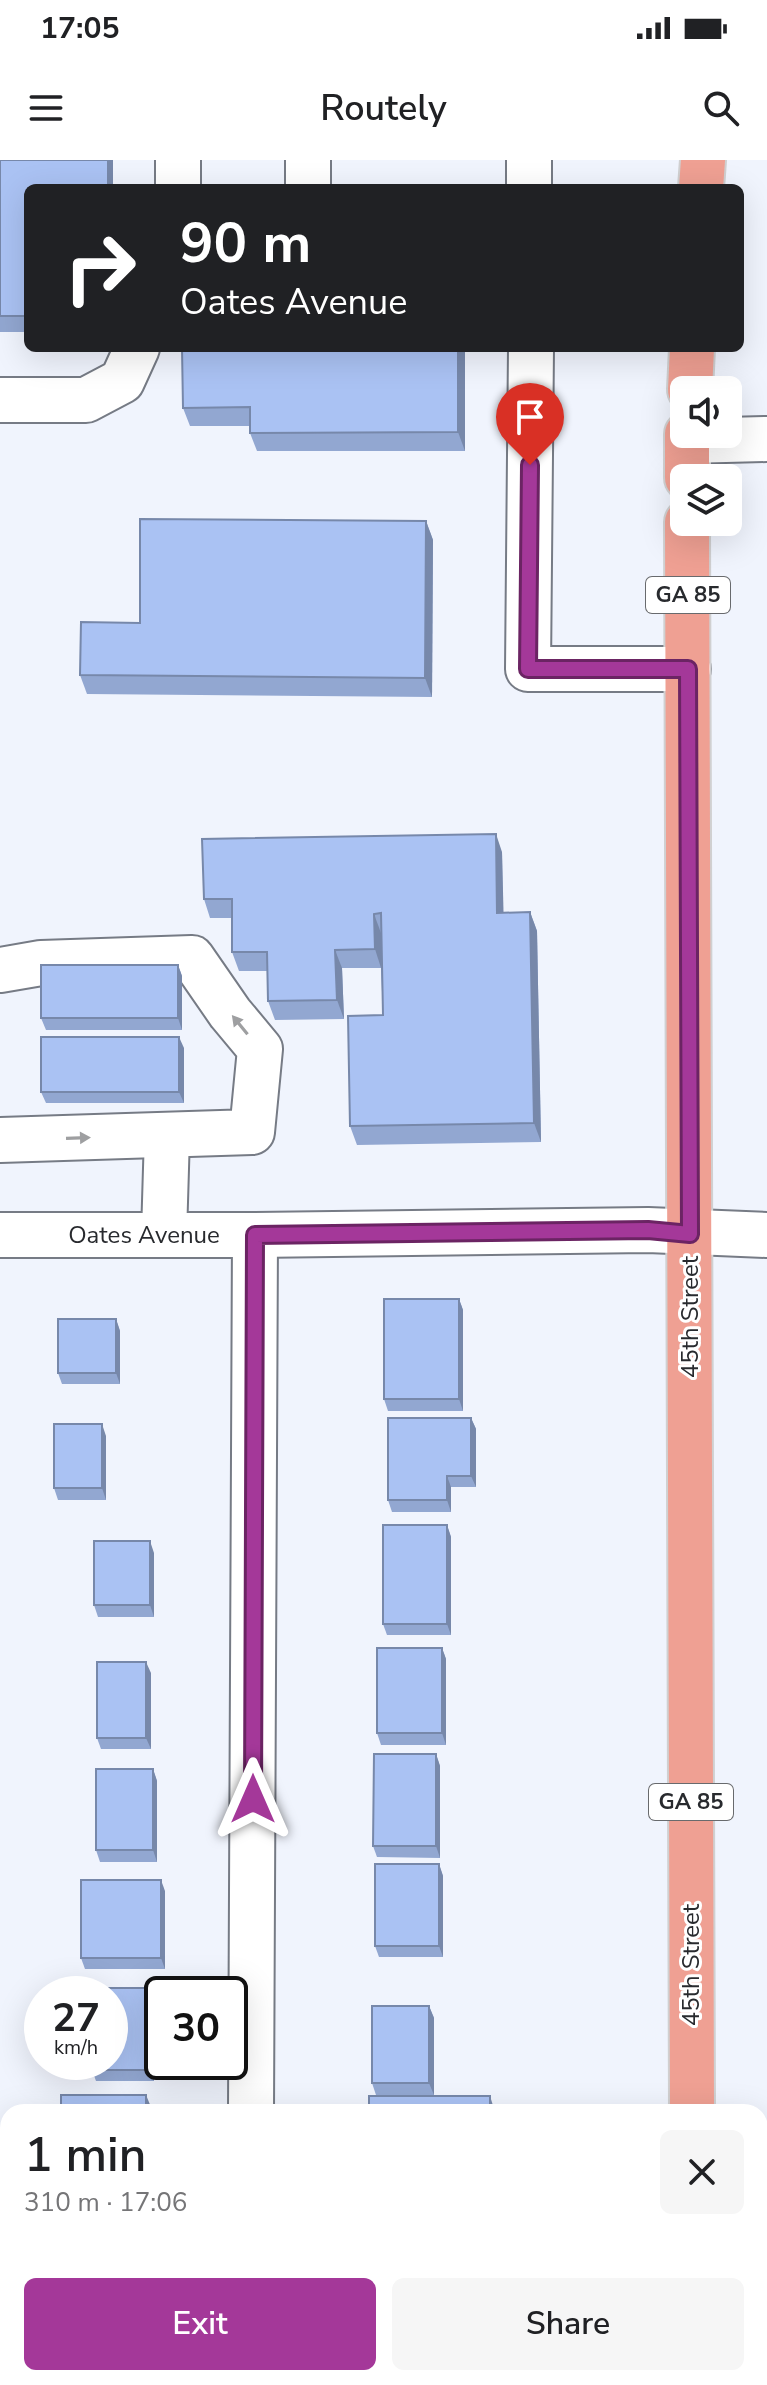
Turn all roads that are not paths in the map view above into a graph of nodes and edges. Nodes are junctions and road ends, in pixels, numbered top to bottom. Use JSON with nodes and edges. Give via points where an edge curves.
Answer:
{"nodes":[{"id":1,"x":178,"y":160,"type":"edge"},
{"id":2,"x":308,"y":160,"type":"edge"},
{"id":3,"x":529,"y":160,"type":"edge"},
{"id":4,"x":677,"y":160,"type":"edge"},
{"id":5,"x":703,"y":160,"type":"edge"},
{"id":6,"x":178,"y":184,"type":"edge"},
{"id":7,"x":308,"y":184,"type":"edge"},
{"id":8,"x":529,"y":184,"type":"edge"},
{"id":9,"x":678,"y":184,"type":"edge"},
{"id":10,"x":701,"y":184,"type":"edge"},
{"id":11,"x":135,"y":352,"type":"edge"},
{"id":12,"x":531,"y":352,"type":"edge"},
{"id":13,"x":684,"y":352,"type":"edge"},
{"id":14,"x":692,"y":352,"type":"edge"},
{"id":15,"x":687,"y":376,"type":"edge"},
{"id":16,"x":689,"y":376,"type":"edge"},
{"id":17,"x":0,"y":400,"type":"edge"},
{"id":18,"x":767,"y":439,"type":"edge"},
{"id":19,"x":742,"y":442,"type":"edge"},
{"id":20,"x":687,"y":536,"type":"edge"},
{"id":21,"x":688,"y":669,"type":"junction"},
{"id":22,"x":0,"y":970,"type":"edge"},
{"id":23,"x":167,"y":1135,"type":"junction"},
{"id":24,"x":0,"y":1140,"type":"edge"},
{"id":25,"x":690,"y":1234,"type":"junction"},
{"id":26,"x":0,"y":1235,"type":"edge"},
{"id":27,"x":164,"y":1235,"type":"junction"},
{"id":28,"x":255,"y":1235,"type":"junction"},
{"id":29,"x":767,"y":1235,"type":"edge"},
{"id":30,"x":251,"y":2104,"type":"edge"},
{"id":31,"x":692,"y":2104,"type":"edge"}],
"edges":[{"from":1,"to":6,"type":"street"},
{"from":2,"to":7,"type":"street"},
{"from":3,"to":8,"type":"street"},
{"from":4,"to":9,"type":"main road"},
{"from":5,"to":10,"type":"main road"},
{"from":11,"to":17,"type":"street","via":[[122,381],[86,400]]},
{"from":12,"to":21,"type":"street","via":[[528,669]]},
{"from":13,"to":15,"type":"main road"},
{"from":14,"to":16,"type":"main road"},
{"from":18,"to":19,"type":"street"},
{"from":20,"to":21,"type":"main road","name":"45th Street","number":"GA 85"},
{"from":21,"to":25,"type":"main road","name":"45th Street","number":"GA 85"},
{"from":23,"to":22,"type":"street","one_way":true,"via":[[252,1132],[260,1049],[192,958],[41,963]]},
{"from":24,"to":23,"type":"street","one_way":true},
{"from":23,"to":27,"type":"street"},
{"from":25,"to":28,"type":"street","name":"Oates Avenue","via":[[648,1230]]},
{"from":25,"to":29,"type":"street","name":"Oates Avenue"},
{"from":25,"to":31,"type":"main road","name":"45th Street","number":"GA 85"},
{"from":26,"to":27,"type":"street","name":"Oates Avenue"},
{"from":27,"to":28,"type":"street","name":"Oates Avenue"},
{"from":28,"to":30,"type":"street"}]}
